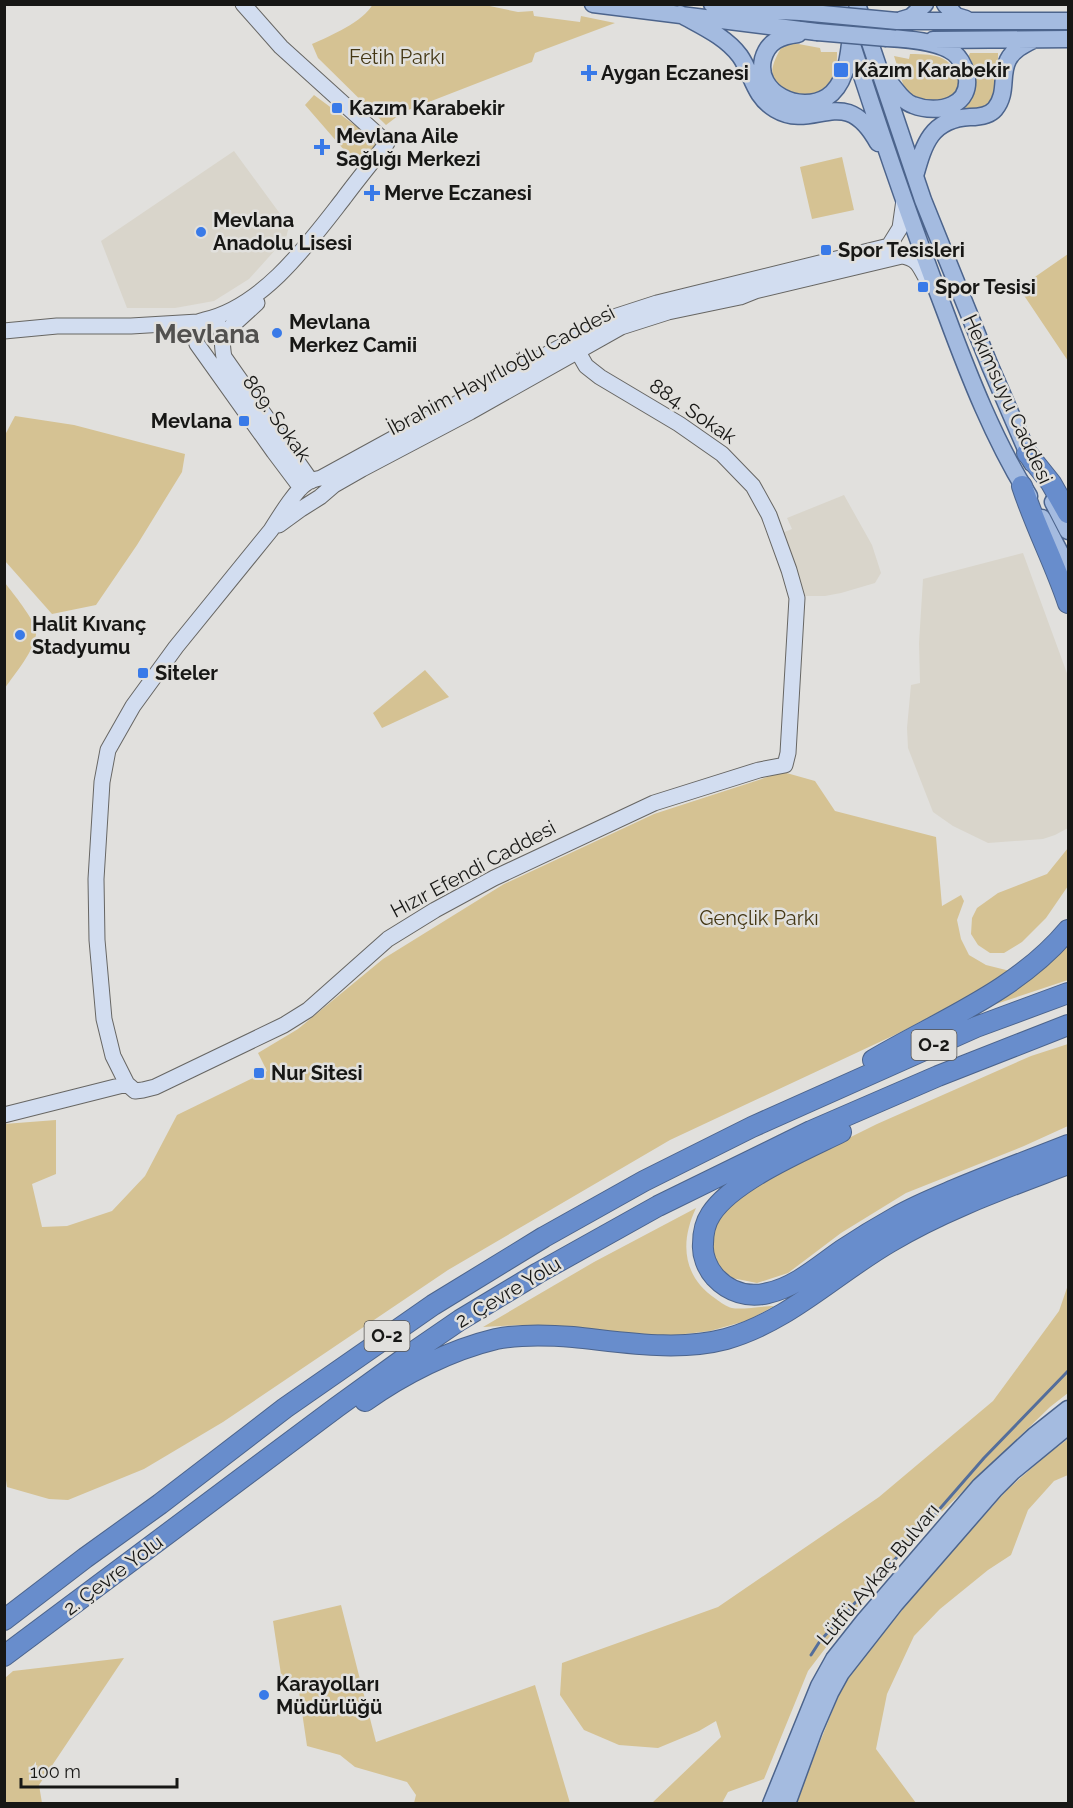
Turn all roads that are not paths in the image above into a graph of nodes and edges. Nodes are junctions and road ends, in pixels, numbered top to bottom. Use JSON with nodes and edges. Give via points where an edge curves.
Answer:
{"nodes":[{"id":1,"x":243,"y":4,"type":"edge"},
{"id":2,"x":593,"y":4,"type":"edge"},
{"id":3,"x":712,"y":4,"type":"edge"},
{"id":4,"x":839,"y":4,"type":"edge"},
{"id":5,"x":858,"y":4,"type":"edge"},
{"id":6,"x":926,"y":4,"type":"edge"},
{"id":7,"x":945,"y":4,"type":"edge"},
{"id":8,"x":793,"y":8,"type":"edge"},
{"id":9,"x":680,"y":14,"type":"junction"},
{"id":10,"x":897,"y":21,"type":"junction"},
{"id":11,"x":973,"y":21,"type":"junction"},
{"id":12,"x":1068,"y":21,"type":"edge"},
{"id":13,"x":817,"y":32,"type":"junction"},
{"id":14,"x":1068,"y":39,"type":"edge"},
{"id":15,"x":850,"y":40,"type":"junction"},
{"id":16,"x":914,"y":40,"type":"junction"},
{"id":17,"x":1033,"y":40,"type":"junction"},
{"id":18,"x":880,"y":75,"type":"junction"},
{"id":19,"x":889,"y":154,"type":"junction"},
{"id":20,"x":915,"y":177,"type":"junction"},
{"id":21,"x":904,"y":200,"type":"junction"},
{"id":22,"x":887,"y":253,"type":"junction"},
{"id":23,"x":277,"y":277,"type":"junction"},
{"id":24,"x":937,"y":291,"type":"junction"},
{"id":25,"x":619,"y":321,"type":"junction"},
{"id":26,"x":4,"y":331,"type":"edge"},
{"id":27,"x":198,"y":331,"type":"junction"},
{"id":28,"x":222,"y":337,"type":"junction"},
{"id":29,"x":578,"y":352,"type":"junction"},
{"id":30,"x":1027,"y":453,"type":"junction"},
{"id":31,"x":1022,"y":486,"type":"junction"},
{"id":32,"x":310,"y":489,"type":"junction"},
{"id":33,"x":1068,"y":513,"type":"edge"},
{"id":34,"x":1068,"y":531,"type":"edge"},
{"id":35,"x":1068,"y":568,"type":"edge"},
{"id":36,"x":1068,"y":603,"type":"edge"},
{"id":37,"x":785,"y":765,"type":"joint"},
{"id":38,"x":1068,"y":930,"type":"edge"},
{"id":39,"x":1068,"y":993,"type":"edge"},
{"id":40,"x":1068,"y":1025,"type":"edge"},
{"id":41,"x":127,"y":1084,"type":"junction"},
{"id":42,"x":890,"y":1096,"type":"junction"},
{"id":43,"x":802,"y":1104,"type":"junction"},
{"id":44,"x":4,"y":1115,"type":"edge"},
{"id":45,"x":1068,"y":1145,"type":"edge"},
{"id":46,"x":1068,"y":1164,"type":"edge"},
{"id":47,"x":1068,"y":1409,"type":"edge"},
{"id":48,"x":1068,"y":1426,"type":"edge"},
{"id":49,"x":232,"y":1486,"type":"junction"},
{"id":50,"x":4,"y":1620,"type":"edge"},
{"id":51,"x":4,"y":1656,"type":"edge"},
{"id":52,"x":779,"y":1800,"type":"edge"}],
"edges":[{"from":1,"to":23,"type":"street","via":[[281,47],[387,143]]},
{"from":2,"to":9,"type":"main road"},
{"from":3,"to":8,"type":"main road","via":[[757,10]]},
{"from":4,"to":15,"type":"main road","name":"Hekimsuyu Caddesi"},
{"from":5,"to":18,"type":"main road","name":"Hekimsuyu Caddesi"},
{"from":6,"to":10,"type":"main road","via":[[911,17]]},
{"from":7,"to":11,"type":"main road","via":[[956,16]]},
{"from":8,"to":10,"type":"main road","bridge":true},
{"from":9,"to":13,"type":"main road"},
{"from":9,"to":19,"type":"main road","via":[[730,46],[744,63],[760,96],[776,109],[803,115],[834,110],[851,113],[867,124]]},
{"from":10,"to":11,"type":"main road"},
{"from":11,"to":12,"type":"main road"},
{"from":13,"to":15,"type":"main road","via":[[785,36],[766,50],[762,71],[768,86],[784,99],[804,103],[831,94],[845,71]]},
{"from":13,"to":16,"type":"main road","bridge":true},
{"from":14,"to":17,"type":"main road"},
{"from":15,"to":19,"type":"main road","name":"Hekimsuyu Caddesi"},
{"from":16,"to":17,"type":"main road"},
{"from":16,"to":18,"type":"main road","via":[[958,57],[968,81],[962,99],[953,106],[940,108],[913,106]]},
{"from":17,"to":20,"type":"main road","via":[[1016,50],[1006,63],[1002,96],[992,112],[951,120],[928,137]]},
{"from":18,"to":20,"type":"main road","name":"Hekimsuyu Caddesi"},
{"from":19,"to":21,"type":"main road","name":"Hekimsuyu Caddesi"},
{"from":20,"to":30,"type":"main road","name":"Hekimsuyu Caddesi"},
{"from":21,"to":22,"type":"street","via":[[900,228]]},
{"from":21,"to":24,"type":"main road","name":"Hekimsuyu Caddesi"},
{"from":22,"to":24,"type":"street","name":"İbrahim Hayırlıoğlu Caddesi","via":[[913,258]]},
{"from":22,"to":25,"type":"street","name":"İbrahim Hayırlıoğlu Caddesi","via":[[811,271],[755,291],[739,290],[668,312]]},
{"from":23,"to":27,"type":"street"},
{"from":23,"to":28,"type":"street","via":[[264,296]]},
{"from":24,"to":31,"type":"main road","name":"Hekimsuyu Caddesi","via":[[985,411]]},
{"from":25,"to":29,"type":"street","name":"İbrahim Hayırlıoğlu Caddesi"},
{"from":25,"to":32,"type":"street","name":"İbrahim Hayırlıoğlu Caddesi"},
{"from":26,"to":27,"type":"street","via":[[57,326]]},
{"from":27,"to":28,"type":"street","via":[[214,321]]},
{"from":27,"to":28,"type":"street","via":[[205,348],[216,345]]},
{"from":27,"to":32,"type":"street","name":"869. Sokak","via":[[273,452]]},
{"from":28,"to":32,"type":"street","name":"869. Sokak","via":[[224,357]]},
{"from":29,"to":32,"type":"street","name":"İbrahim Hayırlıoğlu Caddesi","via":[[362,469]]},
{"from":29,"to":37,"type":"street","name":"884. Sokak","via":[[586,366],[600,376],[722,454],[753,486],[769,515],[797,598]]},
{"from":30,"to":33,"type":"highway"},
{"from":30,"to":34,"type":"main road","name":"Hekimsuyu Caddesi"},
{"from":31,"to":35,"type":"main road","name":"Hekimsuyu Caddesi"},
{"from":31,"to":36,"type":"highway"},
{"from":32,"to":41,"type":"street","via":[[271,530],[176,647],[133,706],[108,750],[102,782],[96,879],[97,940],[108,1043]]},
{"from":37,"to":41,"type":"street","name":"Hızır Efendi Caddesi","via":[[654,803],[494,878],[388,939],[308,1010],[284,1025],[155,1087],[135,1091]]},
{"from":38,"to":43,"type":"highway","via":[[1042,957],[1004,986]]},
{"from":39,"to":43,"type":"highway","name":"2. Çevre Yolu","number":"O-2","via":[[976,1027]]},
{"from":40,"to":42,"type":"highway","name":"2. Çevre Yolu","number":"O-2"},
{"from":41,"to":44,"type":"street","name":"Hızır Efendi Caddesi"},
{"from":42,"to":45,"type":"highway","via":[[852,1127],[763,1172],[717,1207],[706,1223],[702,1248],[709,1269],[723,1284],[747,1295],[786,1288],[899,1215]]},
{"from":42,"to":49,"type":"highway","name":"2. Çevre Yolu","number":"O-2","via":[[715,1178],[538,1273],[409,1354]]},
{"from":43,"to":50,"type":"highway","name":"2. Çevre Yolu","number":"O-2","via":[[618,1195],[433,1305],[285,1408]]},
{"from":46,"to":49,"type":"highway","via":[[911,1229],[772,1321],[725,1339],[661,1345],[520,1336],[472,1346],[438,1359],[376,1394],[285,1459]]},
{"from":47,"to":52,"type":"main road","name":"Lütfü Aykaç Bulvarı","via":[[980,1486],[834,1659],[819,1686]]},
{"from":48,"to":52,"type":"main road","name":"Lütfü Aykaç Bulvarı","via":[[1012,1472],[984,1502],[847,1665]]},
{"from":49,"to":51,"type":"highway","name":"2. Çevre Yolu","number":"O-2"}]}
